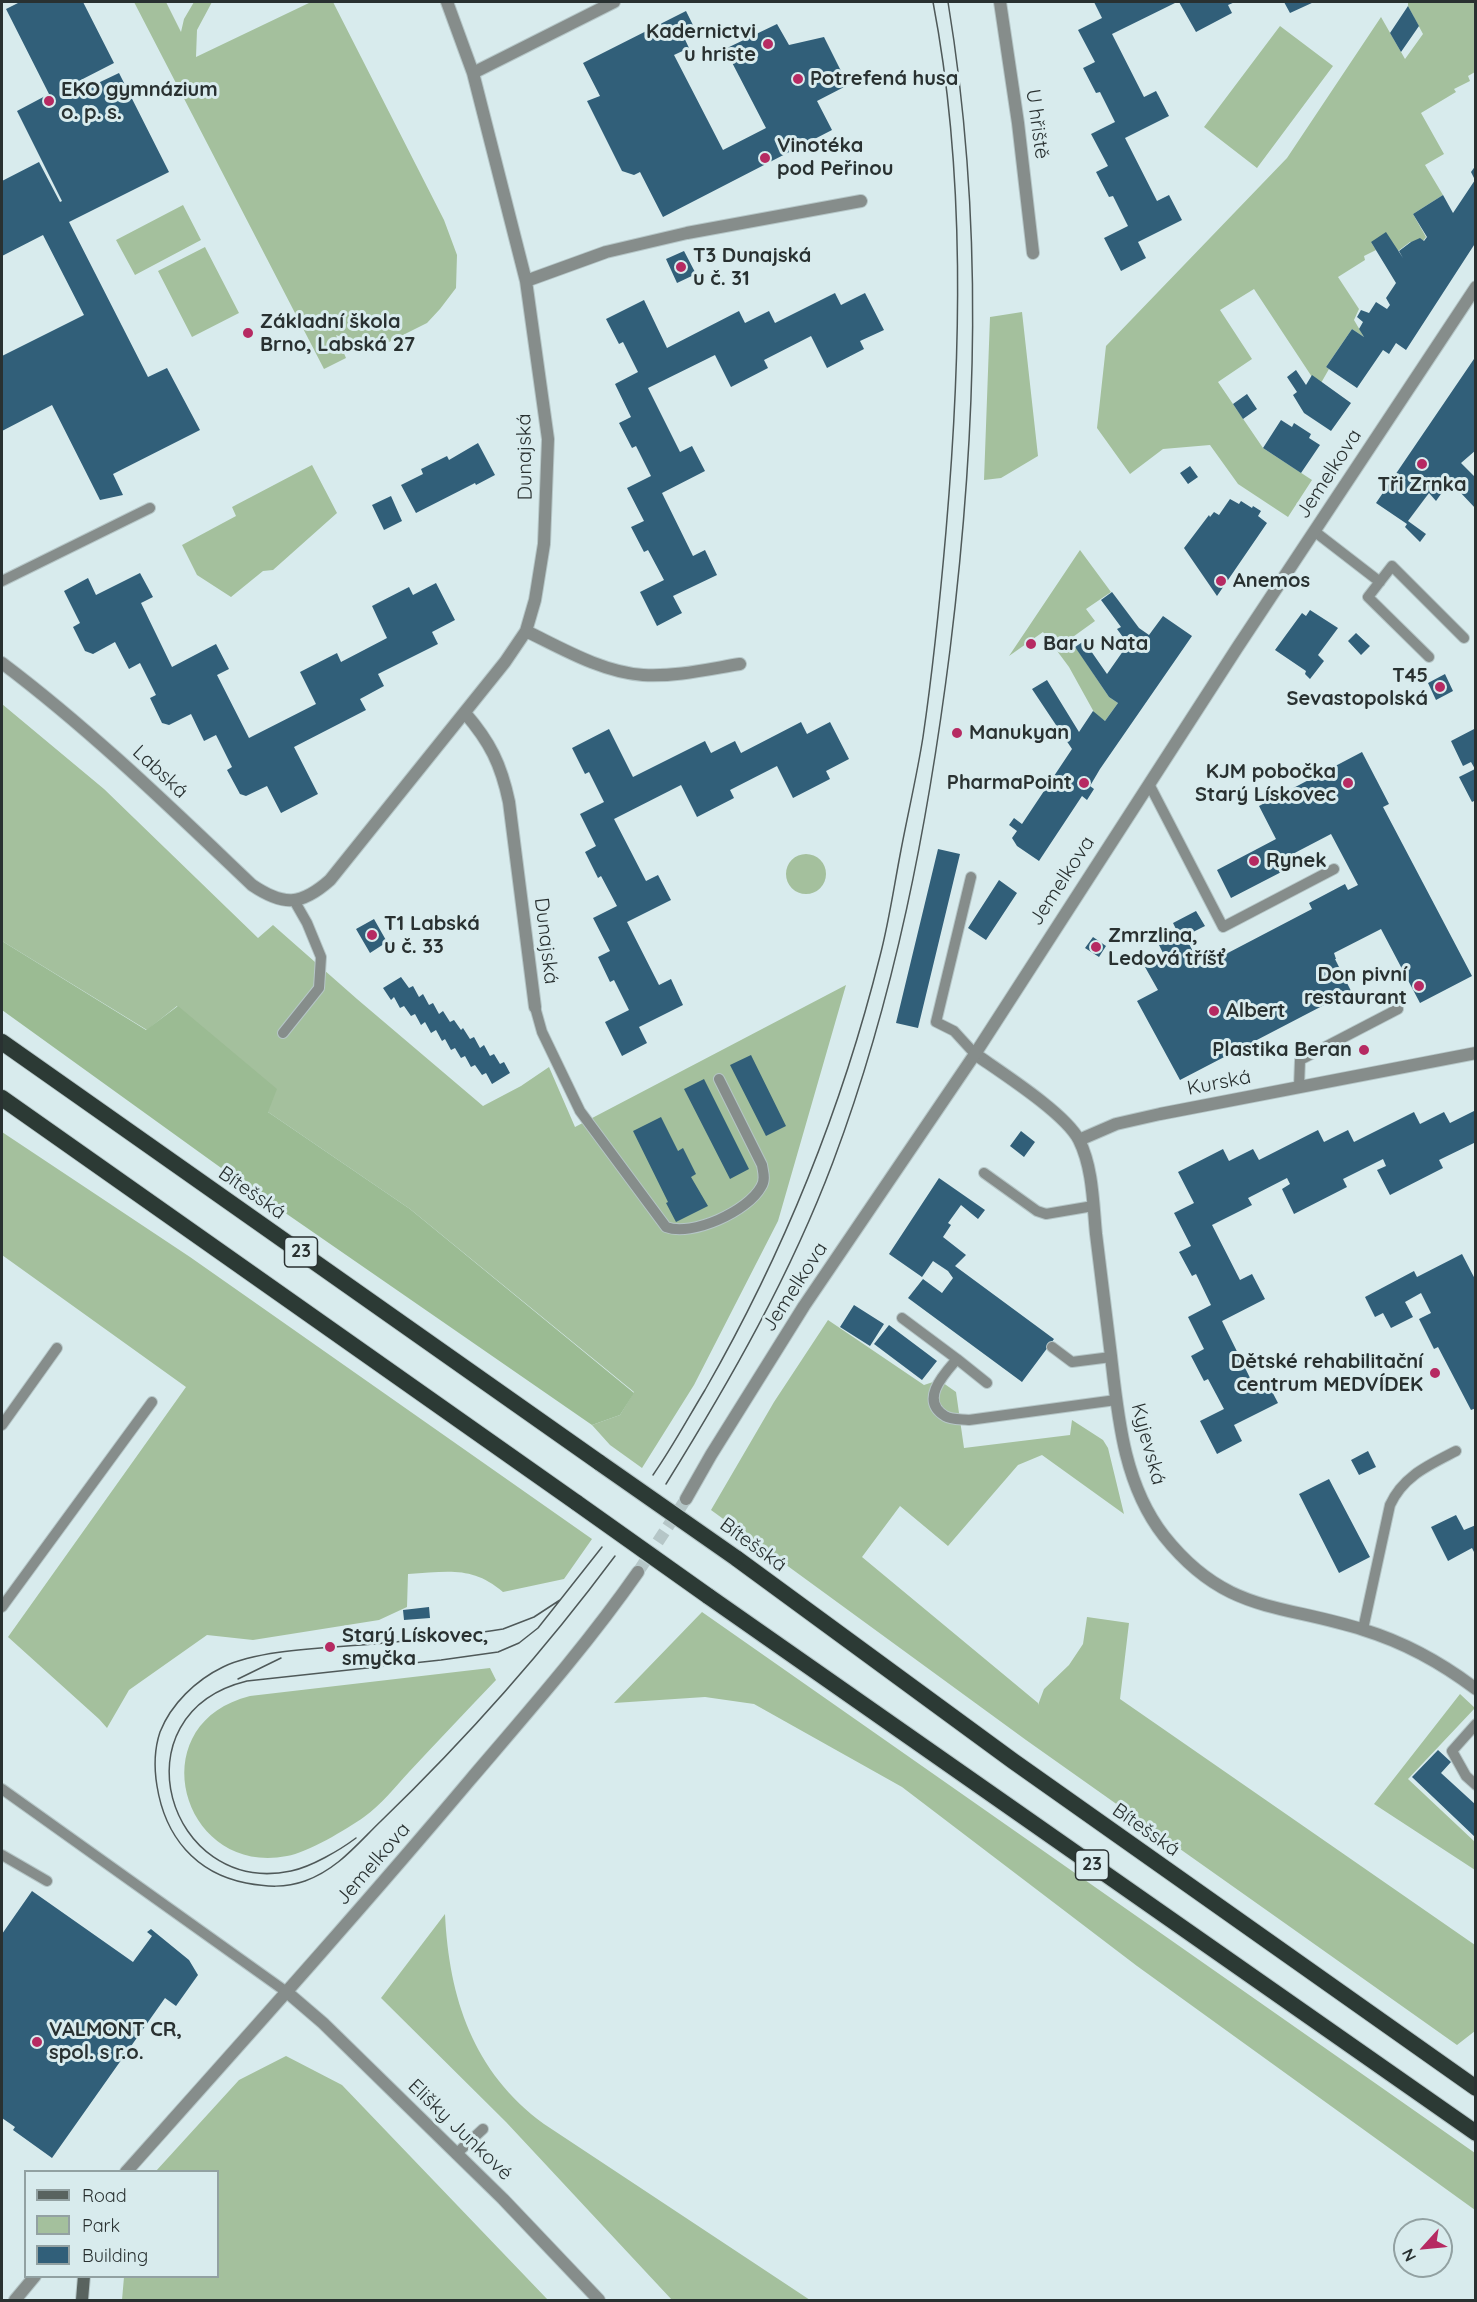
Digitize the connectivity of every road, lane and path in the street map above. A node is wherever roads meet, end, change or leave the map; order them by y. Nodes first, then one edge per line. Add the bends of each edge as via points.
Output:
1 (447, 2) edge
2 (614, 2) edge
3 (1000, 2) edge
4 (473, 73) junction
5 (861, 201) dead end
6 (1034, 252) dead end
7 (526, 281) junction
8 (1476, 287) edge
9 (150, 507) dead end
10 (1314, 531) junction
11 (2, 581) edge
12 (1380, 582) junction
13 (526, 631) junction
14 (1464, 638) dead end
15 (1429, 657) dead end
16 (2, 663) edge
17 (741, 664) dead end
18 (465, 713) junction
19 (1149, 784) junction
20 (1334, 869) dead end
21 (971, 877) dead end
22 (295, 902) junction
23 (535, 1007) joint
24 (1398, 1009) dead end
25 (283, 1033) dead end
26 (2, 1042) edge
27 (1476, 1053) edge
28 (975, 1054) junction
29 (719, 1079) dead end
30 (1299, 1087) junction
31 (2, 1098) edge
32 (1079, 1140) junction
33 (984, 1173) dead end
34 (1093, 1206) junction
35 (902, 1318) dead end
36 (1052, 1347) dead end
37 (57, 1348) dead end
38 (1111, 1357) junction
39 (957, 1359) junction
40 (987, 1383) dead end
41 (1116, 1400) junction
42 (152, 1402) dead end
43 (2, 1425) edge
44 (1456, 1451) dead end
45 (686, 1499) tunnel mouth
46 (638, 1572) tunnel mouth
47 (2, 1607) edge
48 (1363, 1629) junction
49 (1476, 1689) edge
50 (1476, 1724) edge
51 (1476, 1785) edge
52 (2, 1789) edge
53 (2, 1855) edge
54 (47, 1881) dead end
55 (288, 1993) junction
56 (1476, 2088) edge
57 (483, 2129) dead end
58 (1476, 2133) edge
59 (456, 2154) junction
60 (128, 2170) edge
61 (34, 2278) edge
62 (84, 2278) edge
63 (15, 2301) edge
64 (82, 2301) edge
65 (599, 2301) edge

1 - 4 street, Dunajská
2 - 4 street
3 - 6 street, U hřiště
4 - 7 street, Dunajská
5 - 7 street via 606,252
7 - 13 street, Dunajská via 548,439 544,544
8 - 10 street, Jemelkova
9 - 11 lane
10 - 12 lane
10 - 19 street, Jemelkova
12 - 14 lane via 1392,566
12 - 15 lane via 1368,597
13 - 17 street via 621,672 670,675
13 - 18 street, Dunajská
16 - 22 street, Labská via 121,762 252,885 268,896
18 - 22 street, Dunajská via 330,880 317,892
18 - 23 street, Dunajská via 491,747 505,780
19 - 20 lane via 1223,927
19 - 28 street, Jemelkova
21 - 28 lane via 936,1022 954,1032
22 - 25 lane via 321,957 319,988
23 - 29 lane via 542,1032 580,1111 666,1227 675,1230 717,1220 744,1205 762,1186 762,1165
24 - 30 lane via 1300,1060
26 - 56 highway, Bítešská / 23, bridge via 736,1558 1013,1761
27 - 30 street, Kurská
28 - 32 street, Kyjevská via 1067,1124
28 - 45 street, Jemelkova via 804,1306
30 - 32 street, Kurská via 1116,1124
31 - 58 highway, 23, bridge
32 - 34 street, Kyjevská
33 - 34 lane via 1046,1214
34 - 38 street, Kyjevská
35 - 39 lane
36 - 38 lane via 1072,1362
37 - 43 lane
38 - 41 street, Kyjevská
39 - 40 lane
39 - 41 lane via 939,1380 933,1397 936,1408 946,1417 969,1420
41 - 48 street, Kyjevská via 1124,1446 1139,1492 1164,1535 1188,1562 1236,1596
42 - 47 lane
44 - 48 lane via 1413,1474 1396,1491
46 - 55 street, Jemelkova via 592,1636
48 - 49 street, Kyjevská via 1418,1653
50 - 51 lane via 1452,1751
52 - 55 lane
53 - 54 lane
55 - 59 street, Elišky Junkové
55 - 60 street, Jemelkova
57 - 59 lane
59 - 65 street, Elišky Junkové via 541,2237
61 - 63 street
62 - 64 main road

